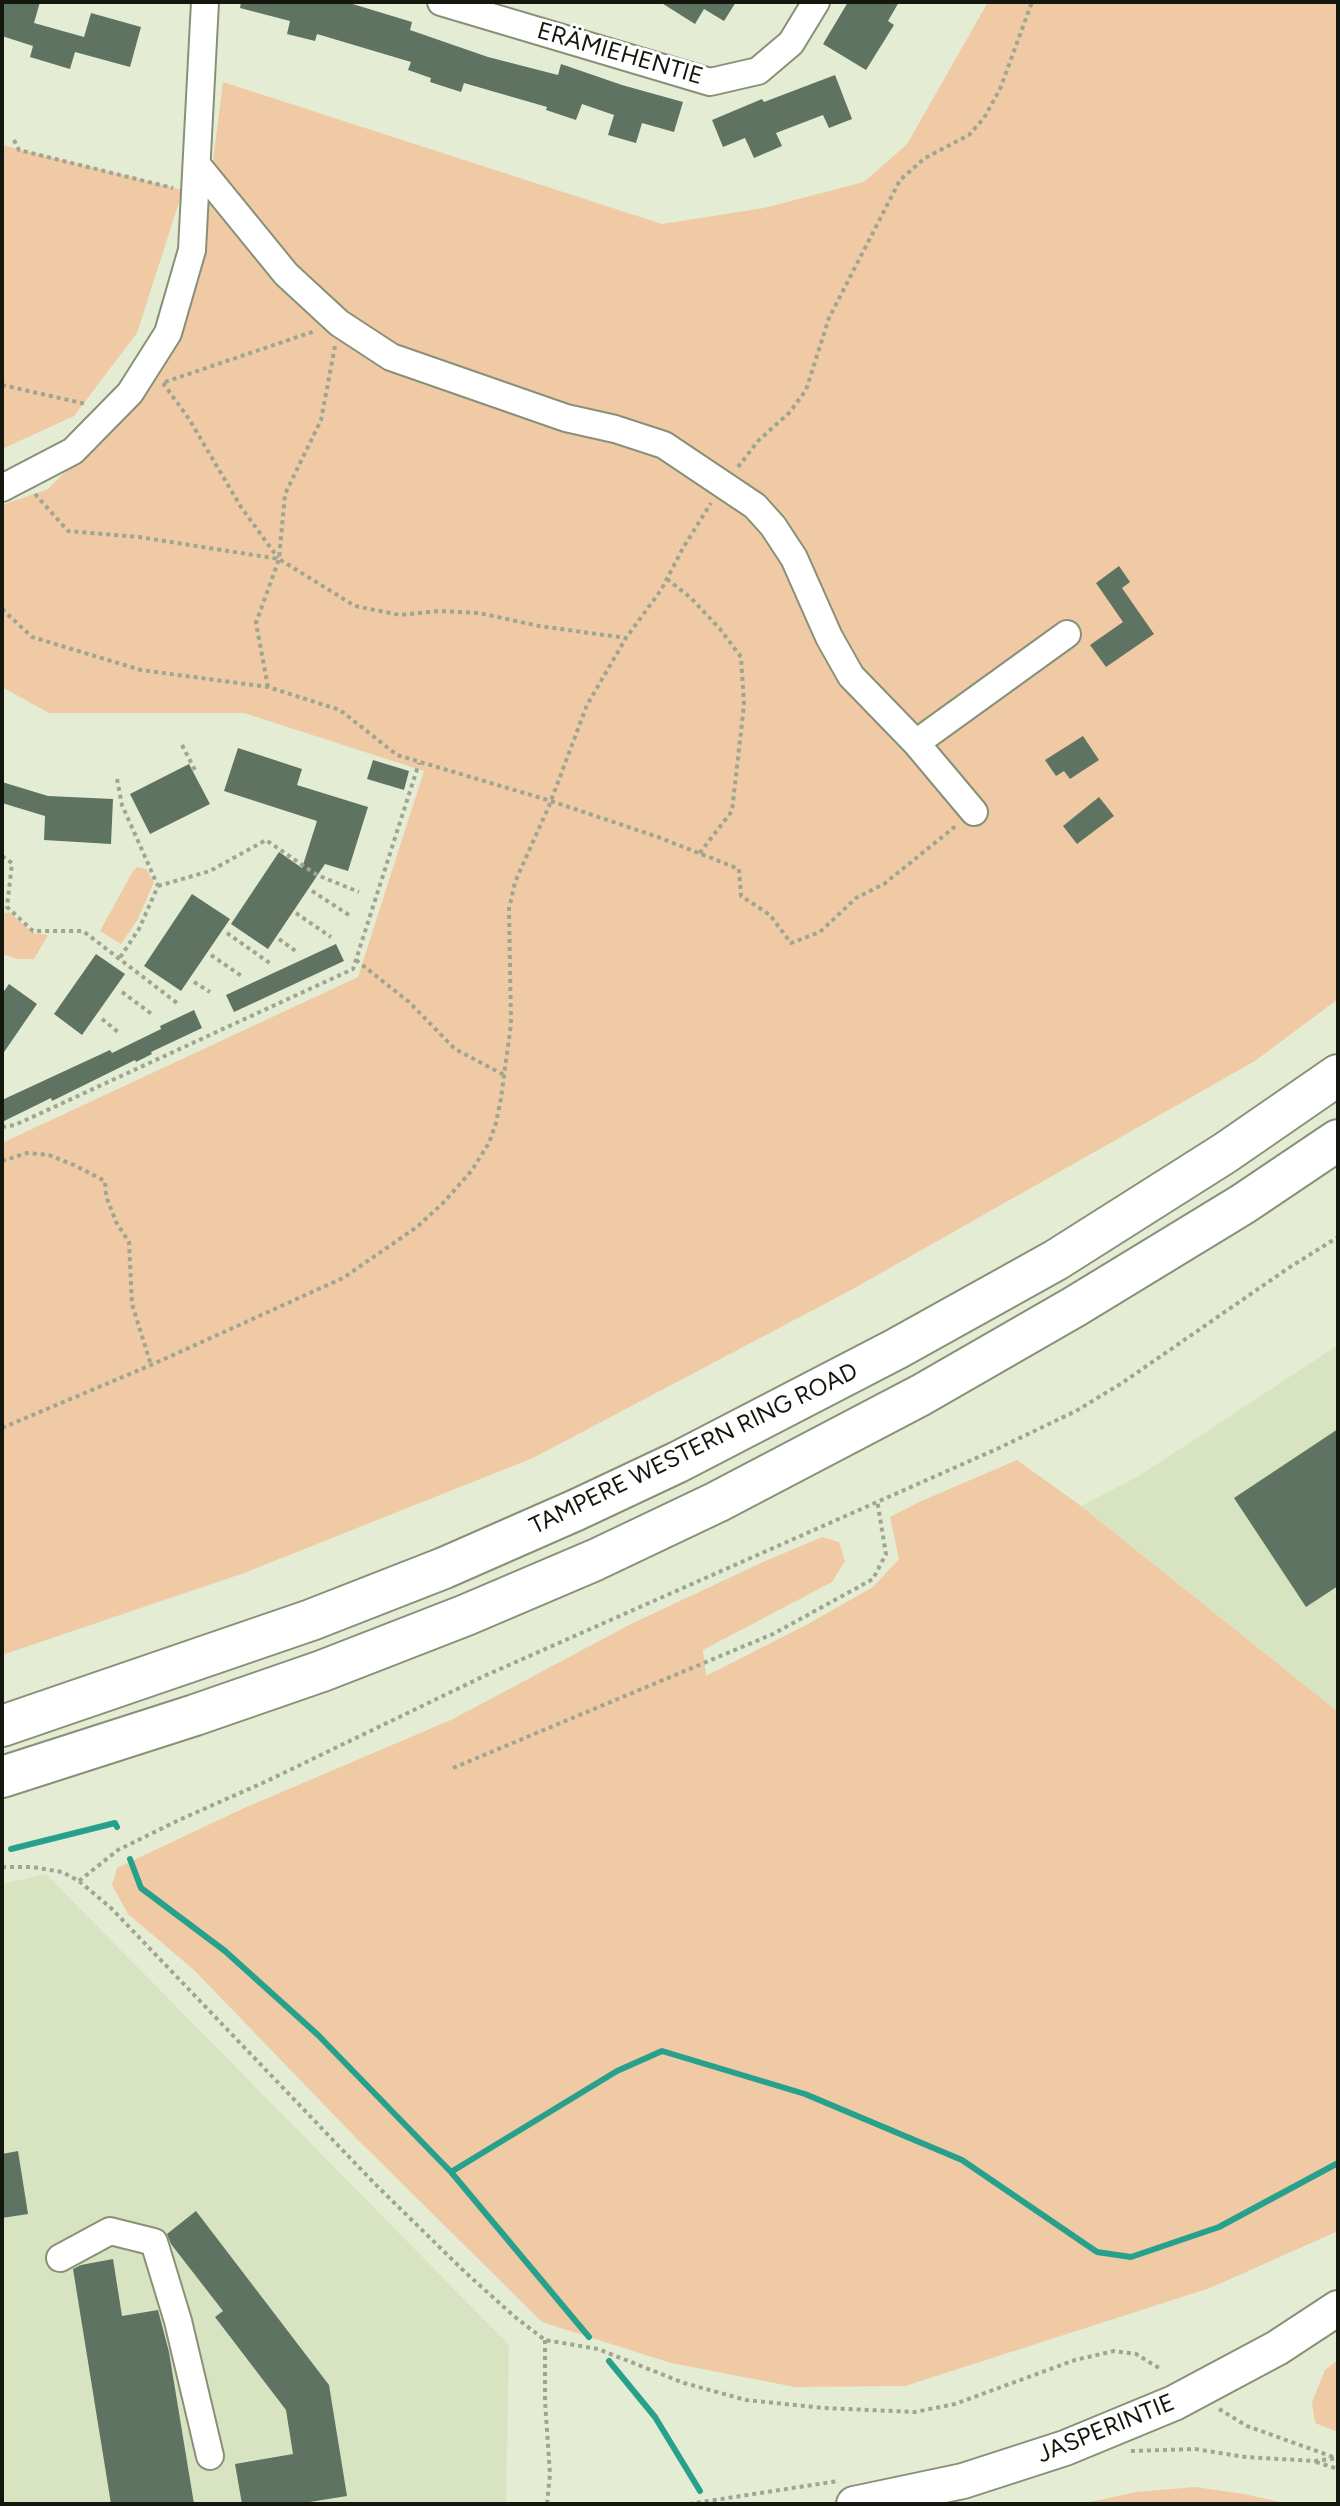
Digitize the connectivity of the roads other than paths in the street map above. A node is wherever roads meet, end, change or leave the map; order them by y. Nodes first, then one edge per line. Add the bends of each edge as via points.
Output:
1 (205, 2) edge
2 (441, 2) edge
3 (816, 2) edge
4 (485, 8) edge
5 (198, 166) junction
6 (11, 483) edge
7 (1067, 634) dead end
8 (916, 743) junction
9 (974, 812) road end
10 (1338, 1075) edge
11 (1338, 1140) edge
12 (2, 1726) edge
13 (2, 1777) edge
14 (60, 2258) dead end
15 (1338, 2308) edge
16 (210, 2456) dead end
17 (852, 2492) edge

1 - 5 street
2 - 4 street, ERÄMIEHENTIE
3 - 4 street, ERÄMIEHENTIE via 791,43 758,71 710,82
5 - 6 street via 192,250 168,333 130,393 73,451
5 - 8 street via 286,274 339,323 391,357 566,418 664,445 755,506 794,558 851,676
7 - 8 street
8 - 9 street
10 - 12 highway, TAMPERE WESTERN RING ROAD via 1056,1260 678,1462 341,1609
11 - 13 highway via 1074,1307 717,1502 595,1560 322,1671
14 - 16 street via 110,2231 154,2242
15 - 17 main road, JASPERINTIE via 1277,2348 1174,2403 1065,2448 963,2481

